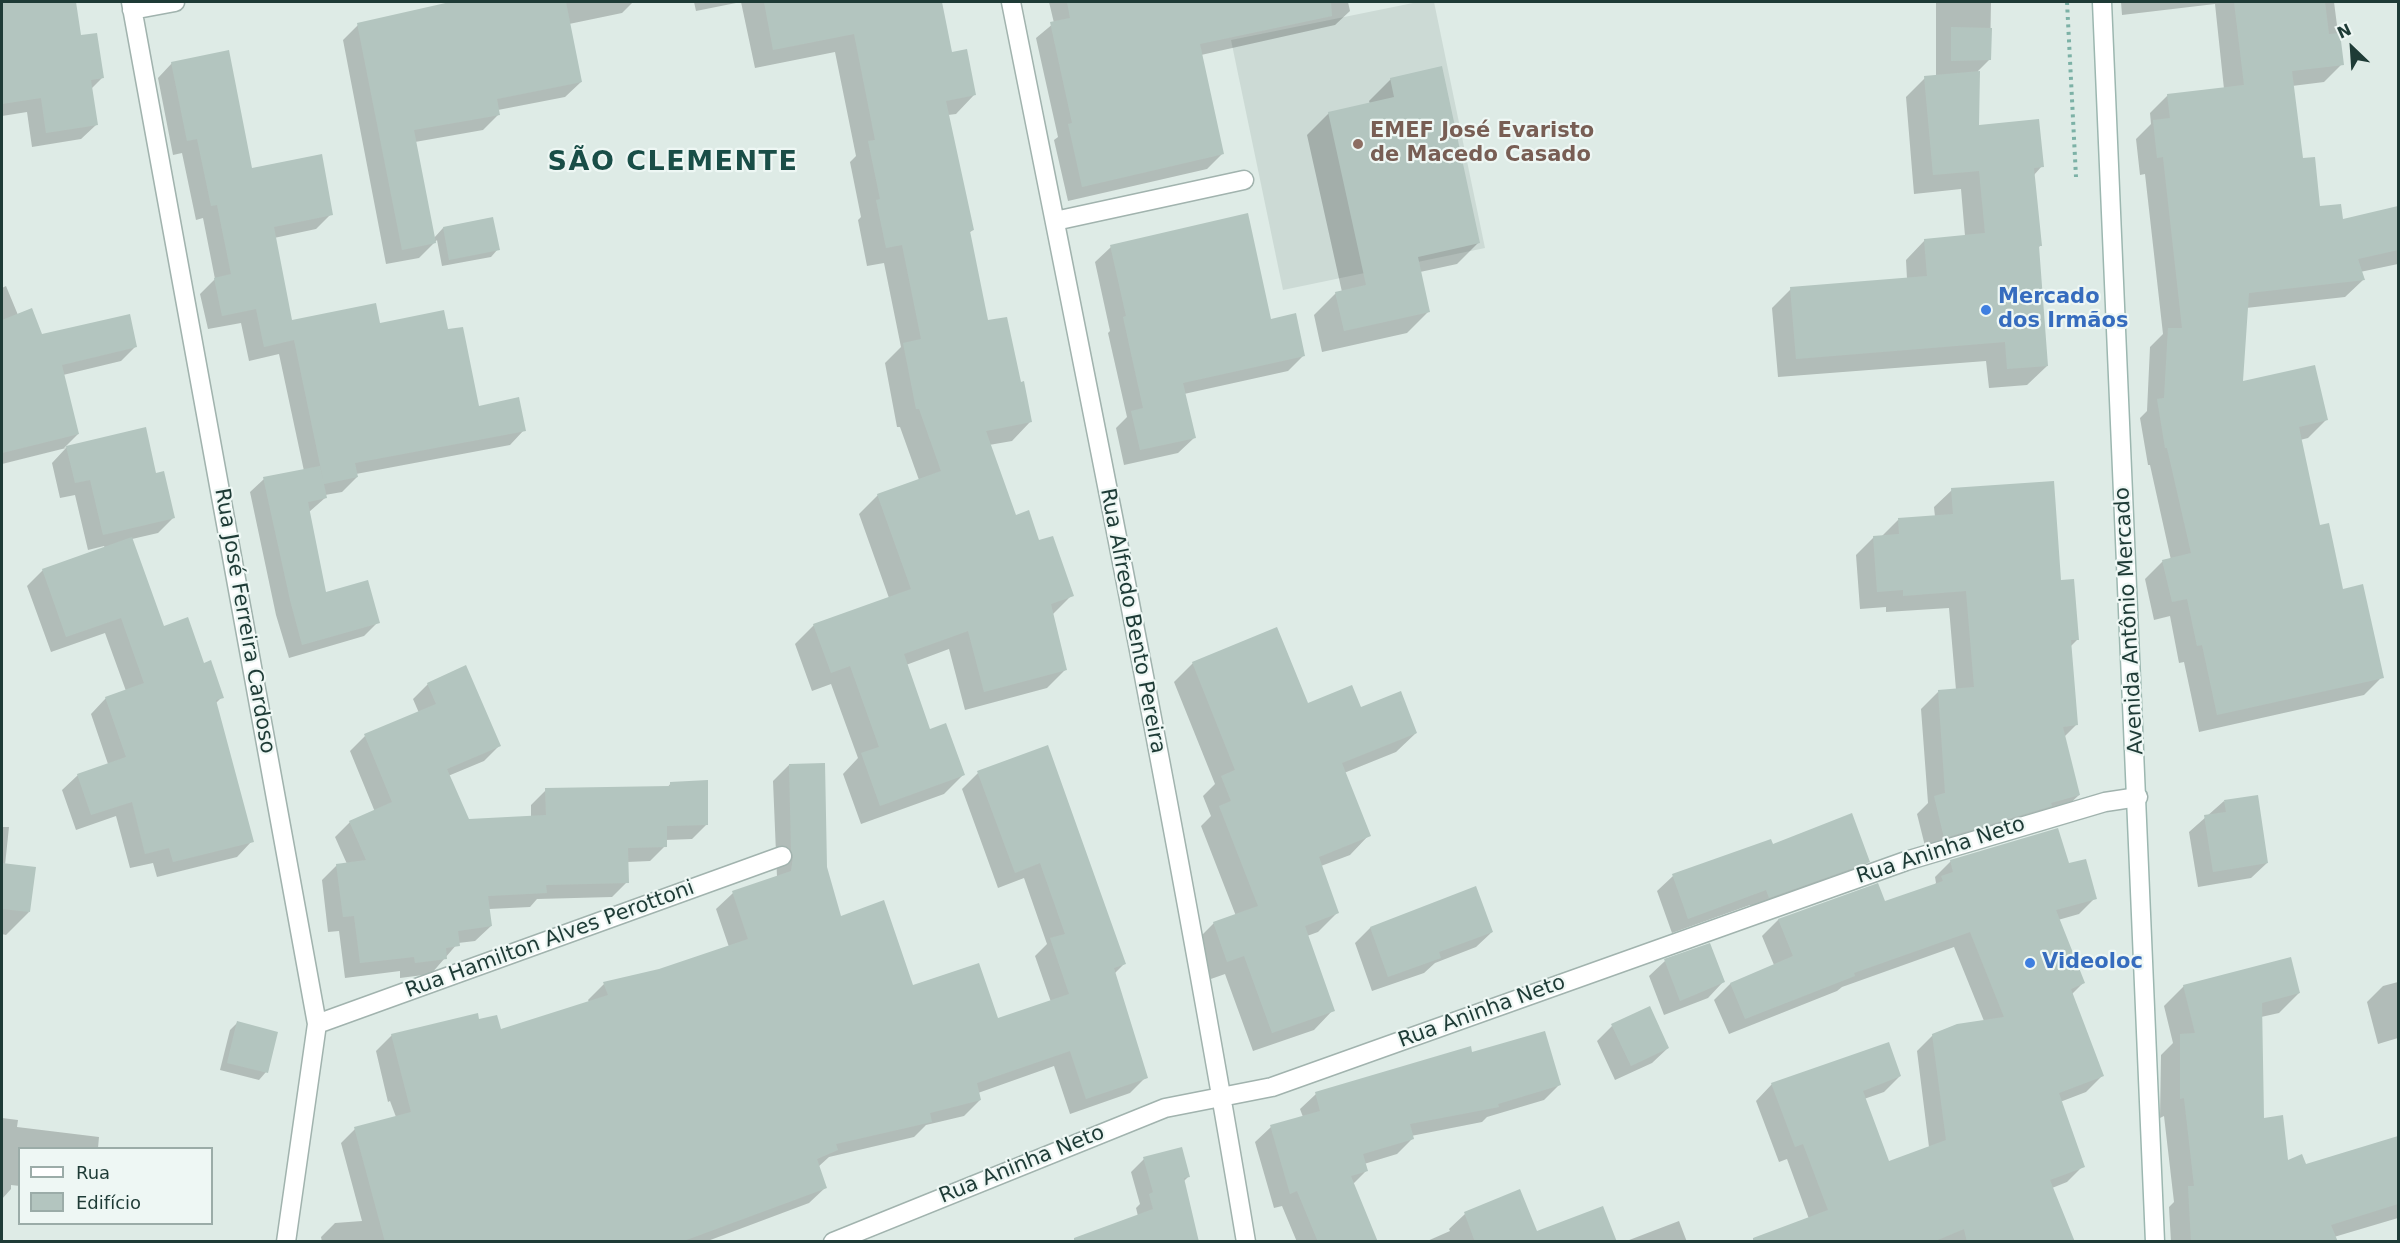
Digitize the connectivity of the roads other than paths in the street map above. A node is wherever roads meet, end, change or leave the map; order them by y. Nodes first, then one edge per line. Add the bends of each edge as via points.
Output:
1 (175, 2) edge
2 (1011, 2) edge
3 (2102, 2) edge
4 (132, 6) edge
5 (1244, 180) dead end
6 (1055, 221) junction
7 (2138, 797) junction
8 (782, 856) dead end
9 (317, 1024) junction
10 (1222, 1098) junction
11 (286, 1242) edge
12 (833, 1242) edge
13 (1246, 1242) edge
14 (2155, 1242) edge

1 - 4 street
2 - 6 street, Rua Alfredo Bento Pereira
3 - 7 street, Avenida Antônio Mercado
4 - 9 street, Rua José Ferreira Cardoso
5 - 6 street
6 - 10 street, Rua Alfredo Bento Pereira
7 - 10 street, Rua Aninha Neto via 2093,805 1906,861 1272,1087
7 - 14 street, Avenida Antônio Mercado
8 - 9 street, Rua Hamilton Alves Perottoni
9 - 11 street, Rua José Ferreira Cardoso
10 - 12 street, Rua Aninha Neto via 1165,1108
10 - 13 street, Rua Alfredo Bento Pereira

